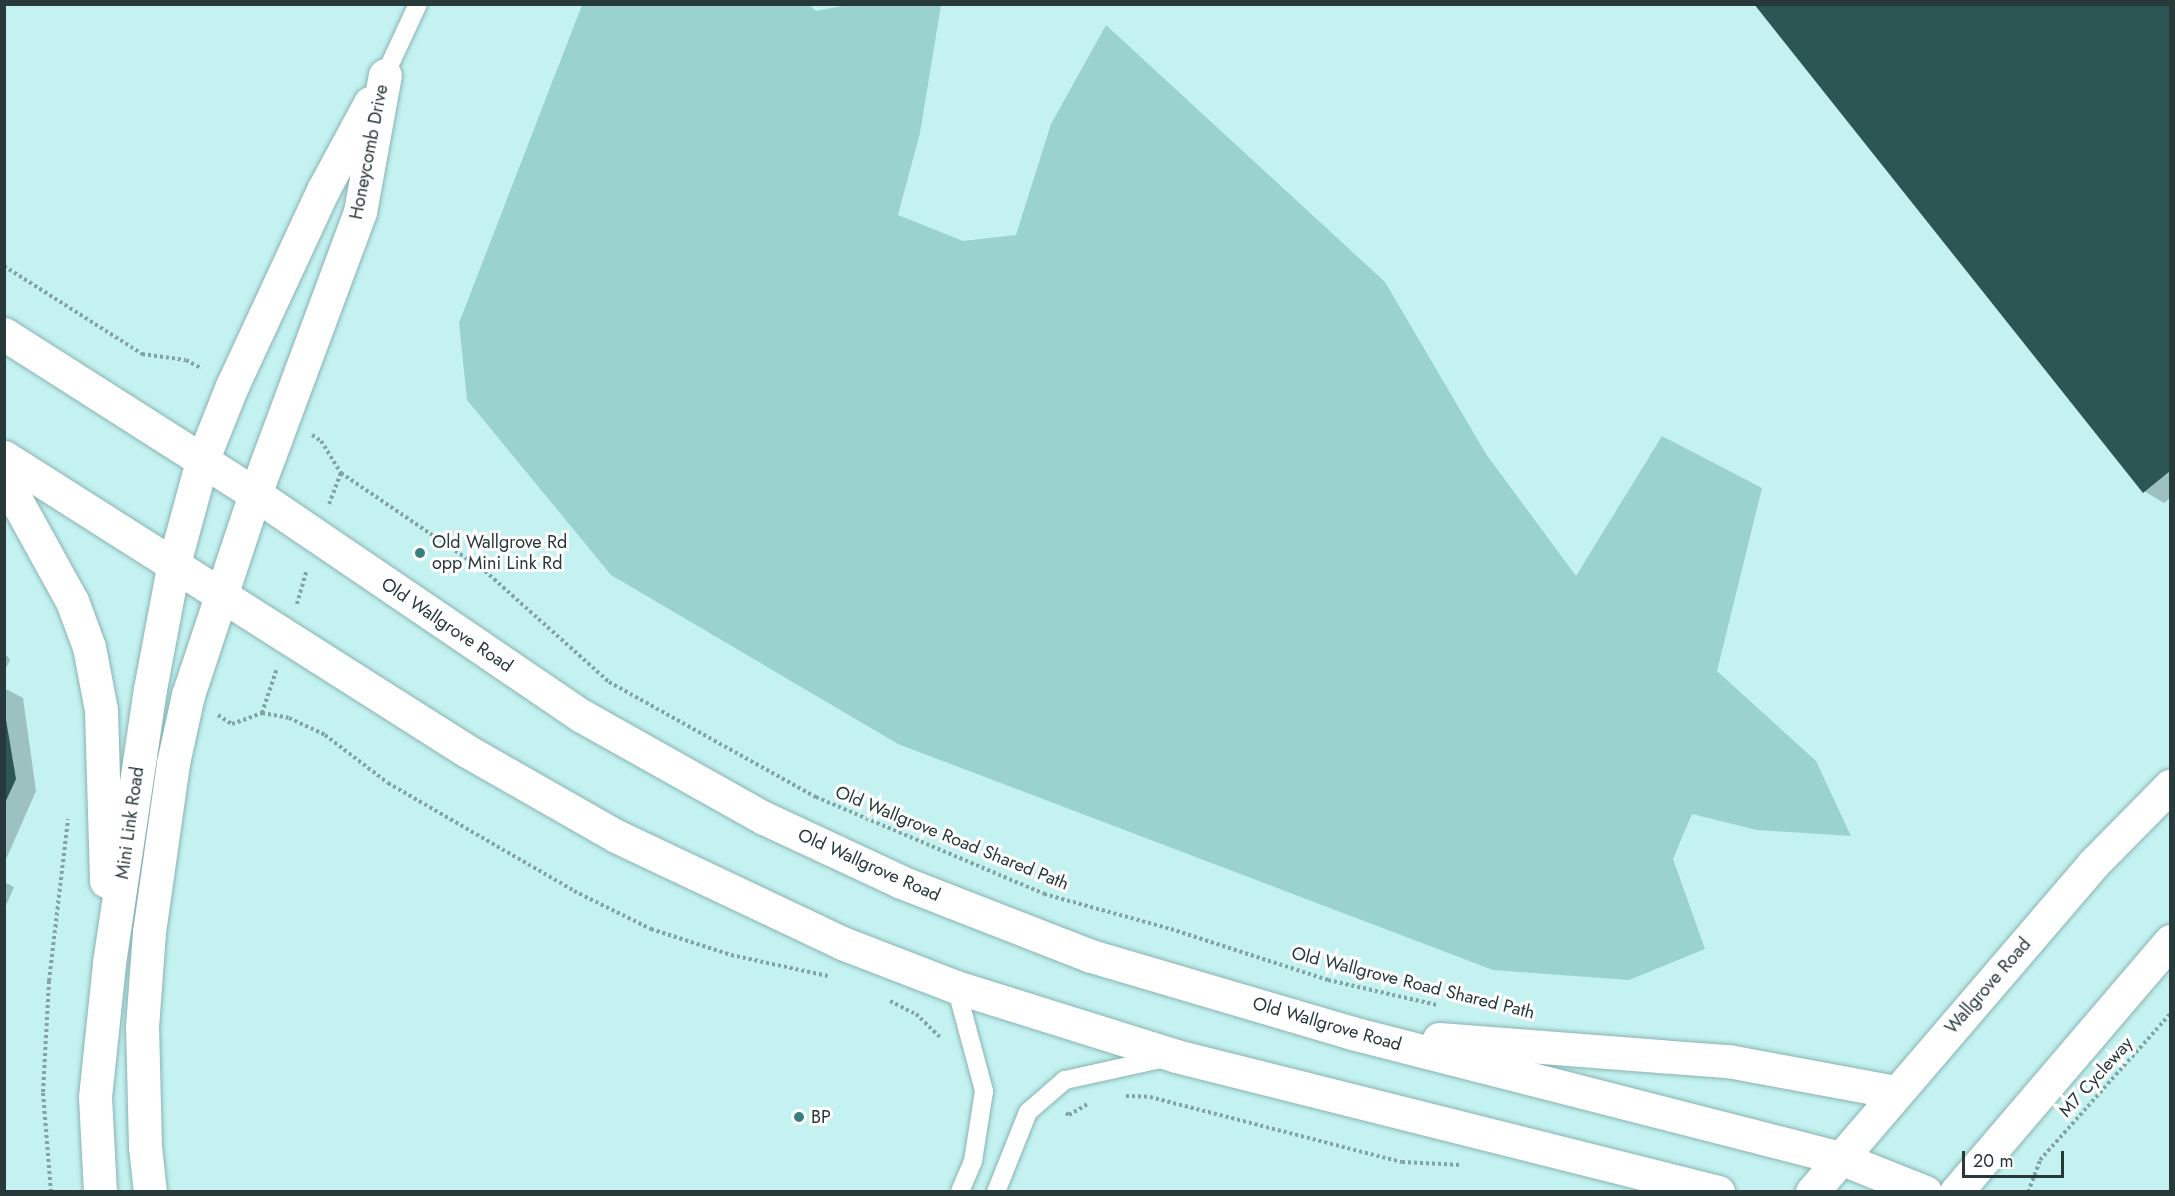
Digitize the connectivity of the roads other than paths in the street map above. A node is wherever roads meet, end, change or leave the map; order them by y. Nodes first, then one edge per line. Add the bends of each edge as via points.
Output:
1 (418, 4) edge
2 (385, 75) junction
3 (4, 334) edge
4 (4, 457) edge
5 (202, 460) junction
6 (4, 478) edge
7 (255, 494) junction
8 (173, 567) junction
9 (221, 595) junction
10 (2170, 786) edge
11 (2170, 942) edge
12 (109, 963) junction
13 (956, 987) junction
14 (1352, 1033) junction
15 (1176, 1056) junction
16 (1904, 1082) junction
17 (1840, 1158) junction
18 (1605, 1162) junction
19 (100, 1191) edge
20 (150, 1191) edge
21 (960, 1191) edge
22 (996, 1191) edge
23 (1634, 1191) edge
24 (1718, 1191) edge
25 (1812, 1191) edge
26 (1925, 1191) edge
27 (1956, 1191) edge

1 - 2 lane
2 - 5 main road, Honeycomb Drive via 323,190
2 - 7 main road, Honeycomb Drive via 360,212
3 - 5 main road, Old Wallgrove Road
4 - 8 main road
5 - 7 main road, Old Wallgrove Road
5 - 8 main road, Mini Link Road
6 - 12 main road via 72,601 89,647 101,710
7 - 9 main road, Mini Link Road
7 - 14 main road, Old Wallgrove Road via 582,716 764,818 900,882 1091,956
8 - 9 main road
8 - 12 main road, Mini Link Road via 150,689
9 - 13 main road via 467,751 616,836 842,943
9 - 20 main road, Mini Link Road via 188,695 173,763 149,932 142,1026
10 - 16 main road, Wallgrove Road via 2093,864
11 - 27 main road
12 - 19 main road, Mini Link Road via 95,1097
13 - 15 main road
13 - 21 lane via 984,1092 973,1161
14 - 16 main road via 1728,1061
14 - 17 main road, Old Wallgrove Road
15 - 18 main road
15 - 22 lane via 1065,1080 1028,1112
16 - 17 main road, Wallgrove Road
17 - 25 main road, Wallgrove Road
17 - 26 main road, Old Wallgrove Road
18 - 23 main road
18 - 24 main road

